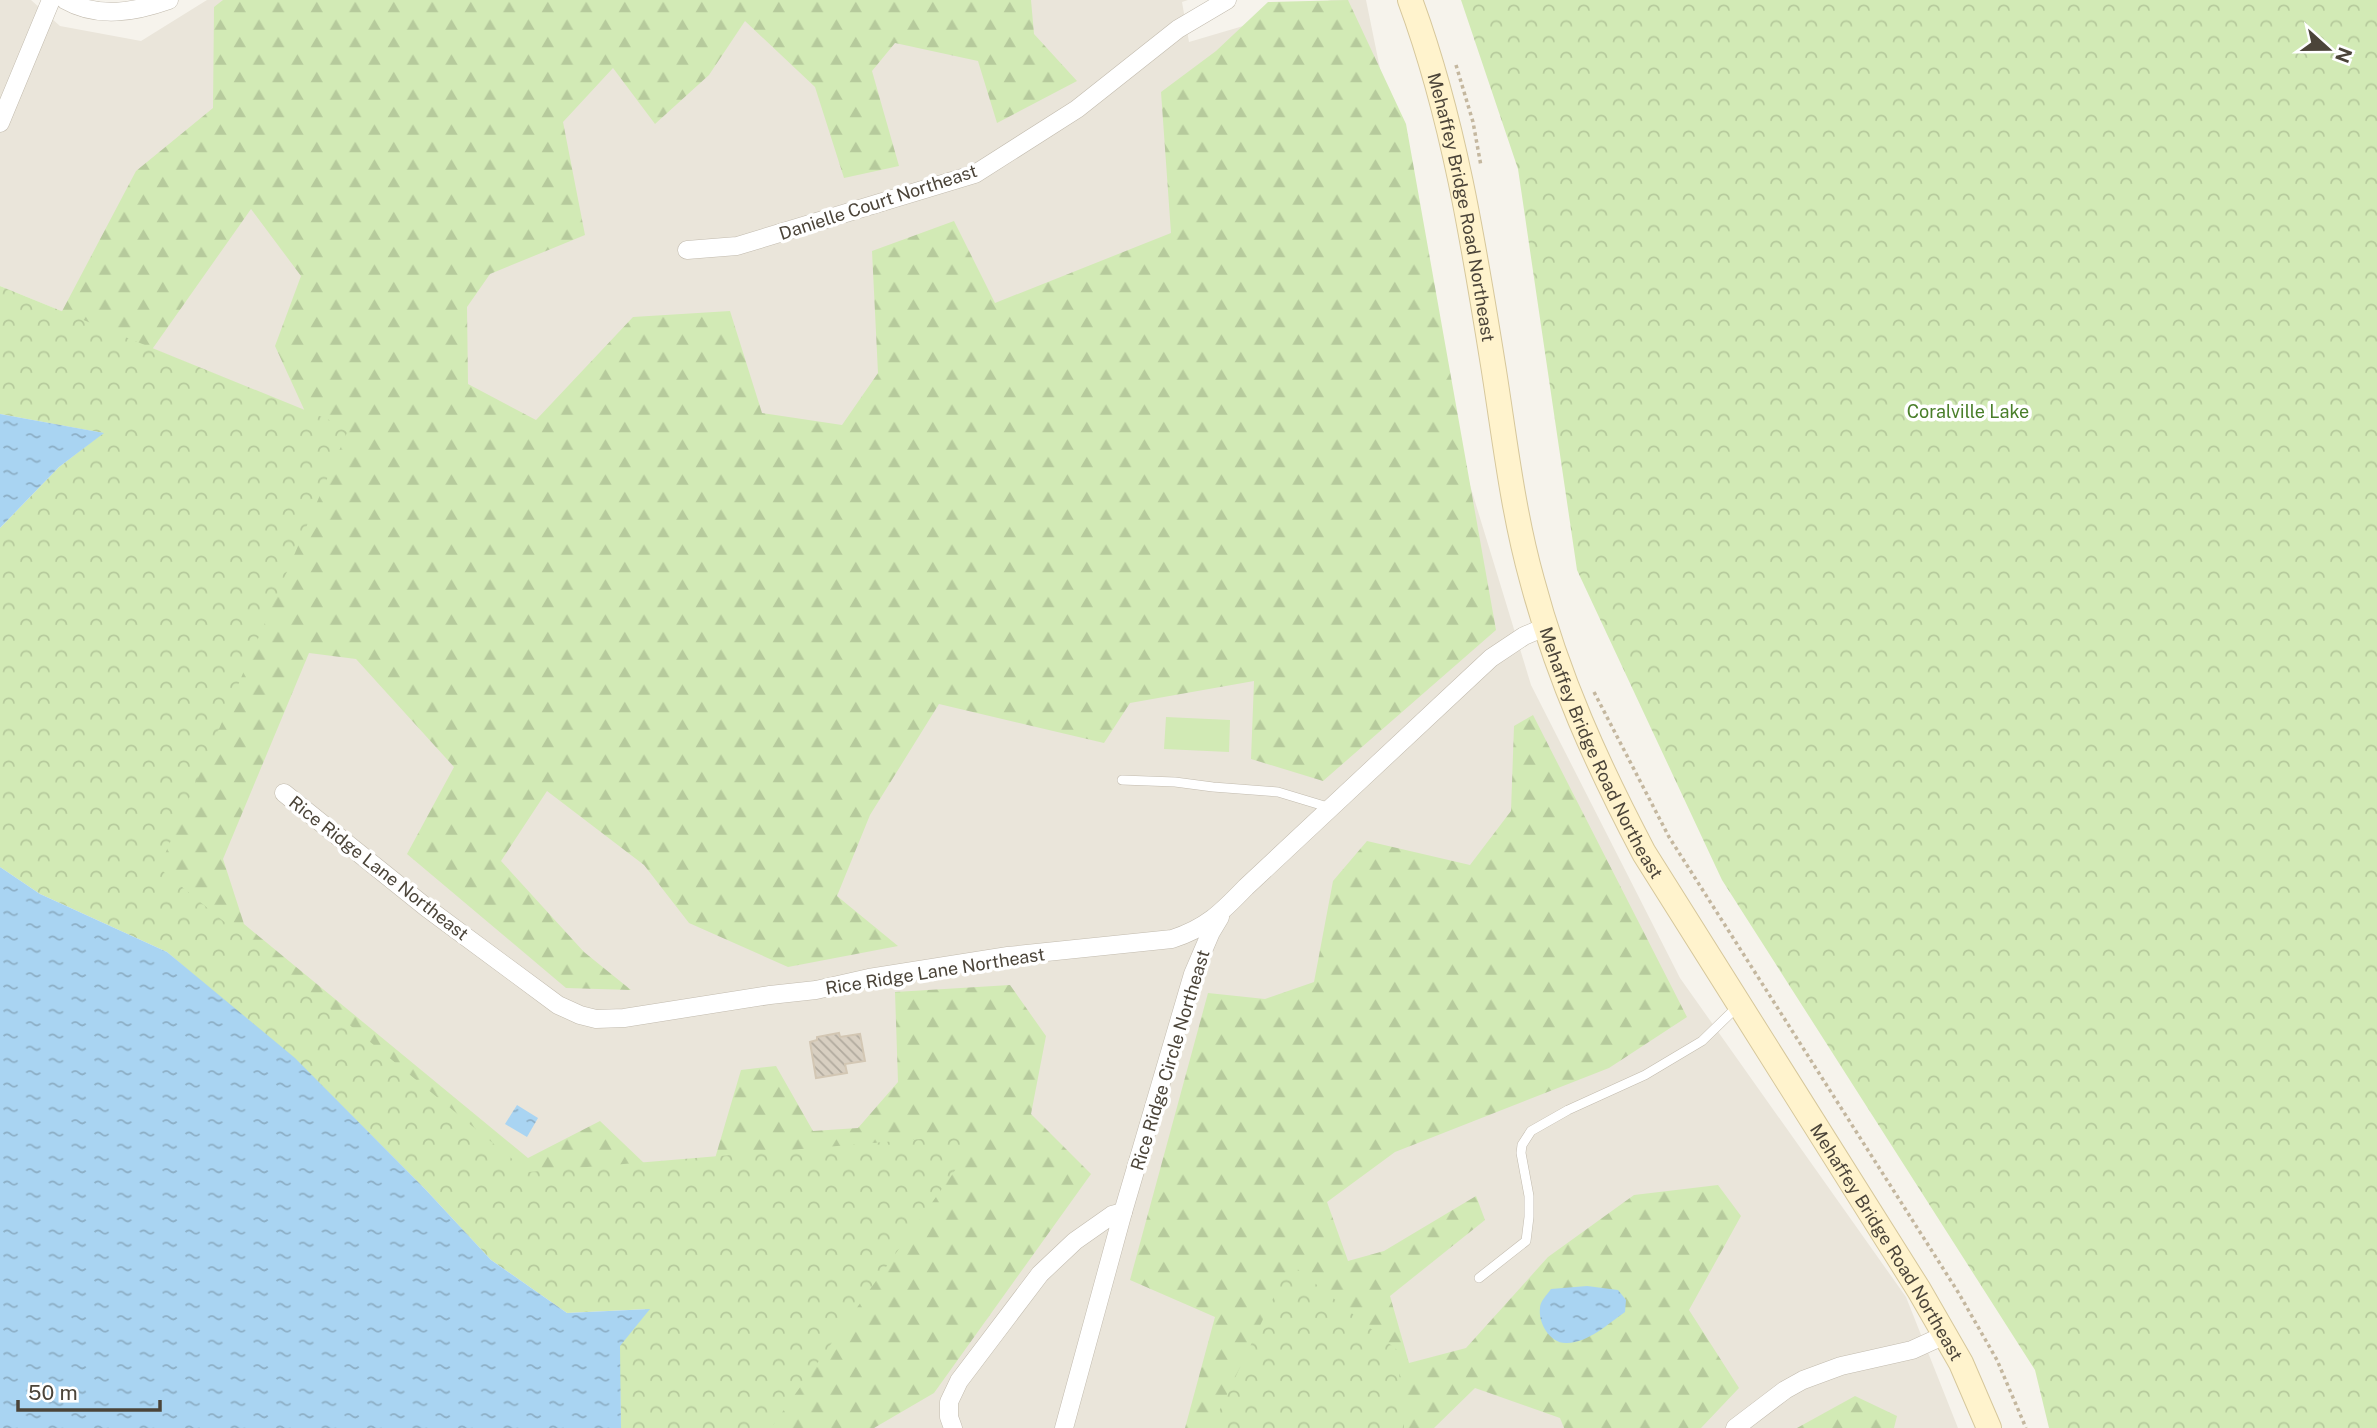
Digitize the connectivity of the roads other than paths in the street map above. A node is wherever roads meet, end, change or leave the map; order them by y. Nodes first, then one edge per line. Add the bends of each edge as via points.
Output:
1 (51, 0) edge
2 (65, 0) edge
3 (169, 0) edge
4 (1227, 0) edge
5 (1410, 0) edge
6 (0, 123) edge
7 (687, 250) dead end
8 (1545, 626) junction
9 (1122, 780) dead end
10 (284, 793) dead end
11 (1331, 808) junction
12 (1224, 911) junction
13 (1738, 1006) junction
14 (1123, 1212) junction
15 (1479, 1278) dead end
16 (1945, 1335) junction
17 (953, 1428) edge
18 (1064, 1428) edge
19 (1735, 1428) edge
20 (1989, 1428) edge

1 - 6 street
2 - 3 street via 92,11 126,11
4 - 7 street, Danielle Court Northeast via 1178,29 1077,108 975,174 737,246
5 - 8 main road, Mehaffey Bridge Road Northeast via 1454,146 1520,527
8 - 11 street, Rice Ridge Lane Northeast via 1491,658
8 - 13 main road, Mehaffey Bridge Road Northeast via 1576,715 1607,784
9 - 11 lane via 1278,792
10 - 12 street, Rice Ridge Lane Northeast via 534,989 558,1005 596,1019 817,990 1008,956 1172,939 1194,932
11 - 12 street, Rice Ridge Lane Northeast
12 - 14 street, Rice Ridge Circle Northeast via 1193,974
13 - 15 lane via 1702,1041 1679,1055 1531,1131 1521,1153 1529,1196 1525,1241
13 - 16 main road, Mehaffey Bridge Road Northeast
14 - 17 street via 1074,1241 1040,1274 959,1381 949,1402
14 - 18 street, Rice Ridge Circle Northeast
16 - 19 street via 1912,1350 1841,1366 1804,1380
16 - 20 main road, Mehaffey Bridge Road Northeast

